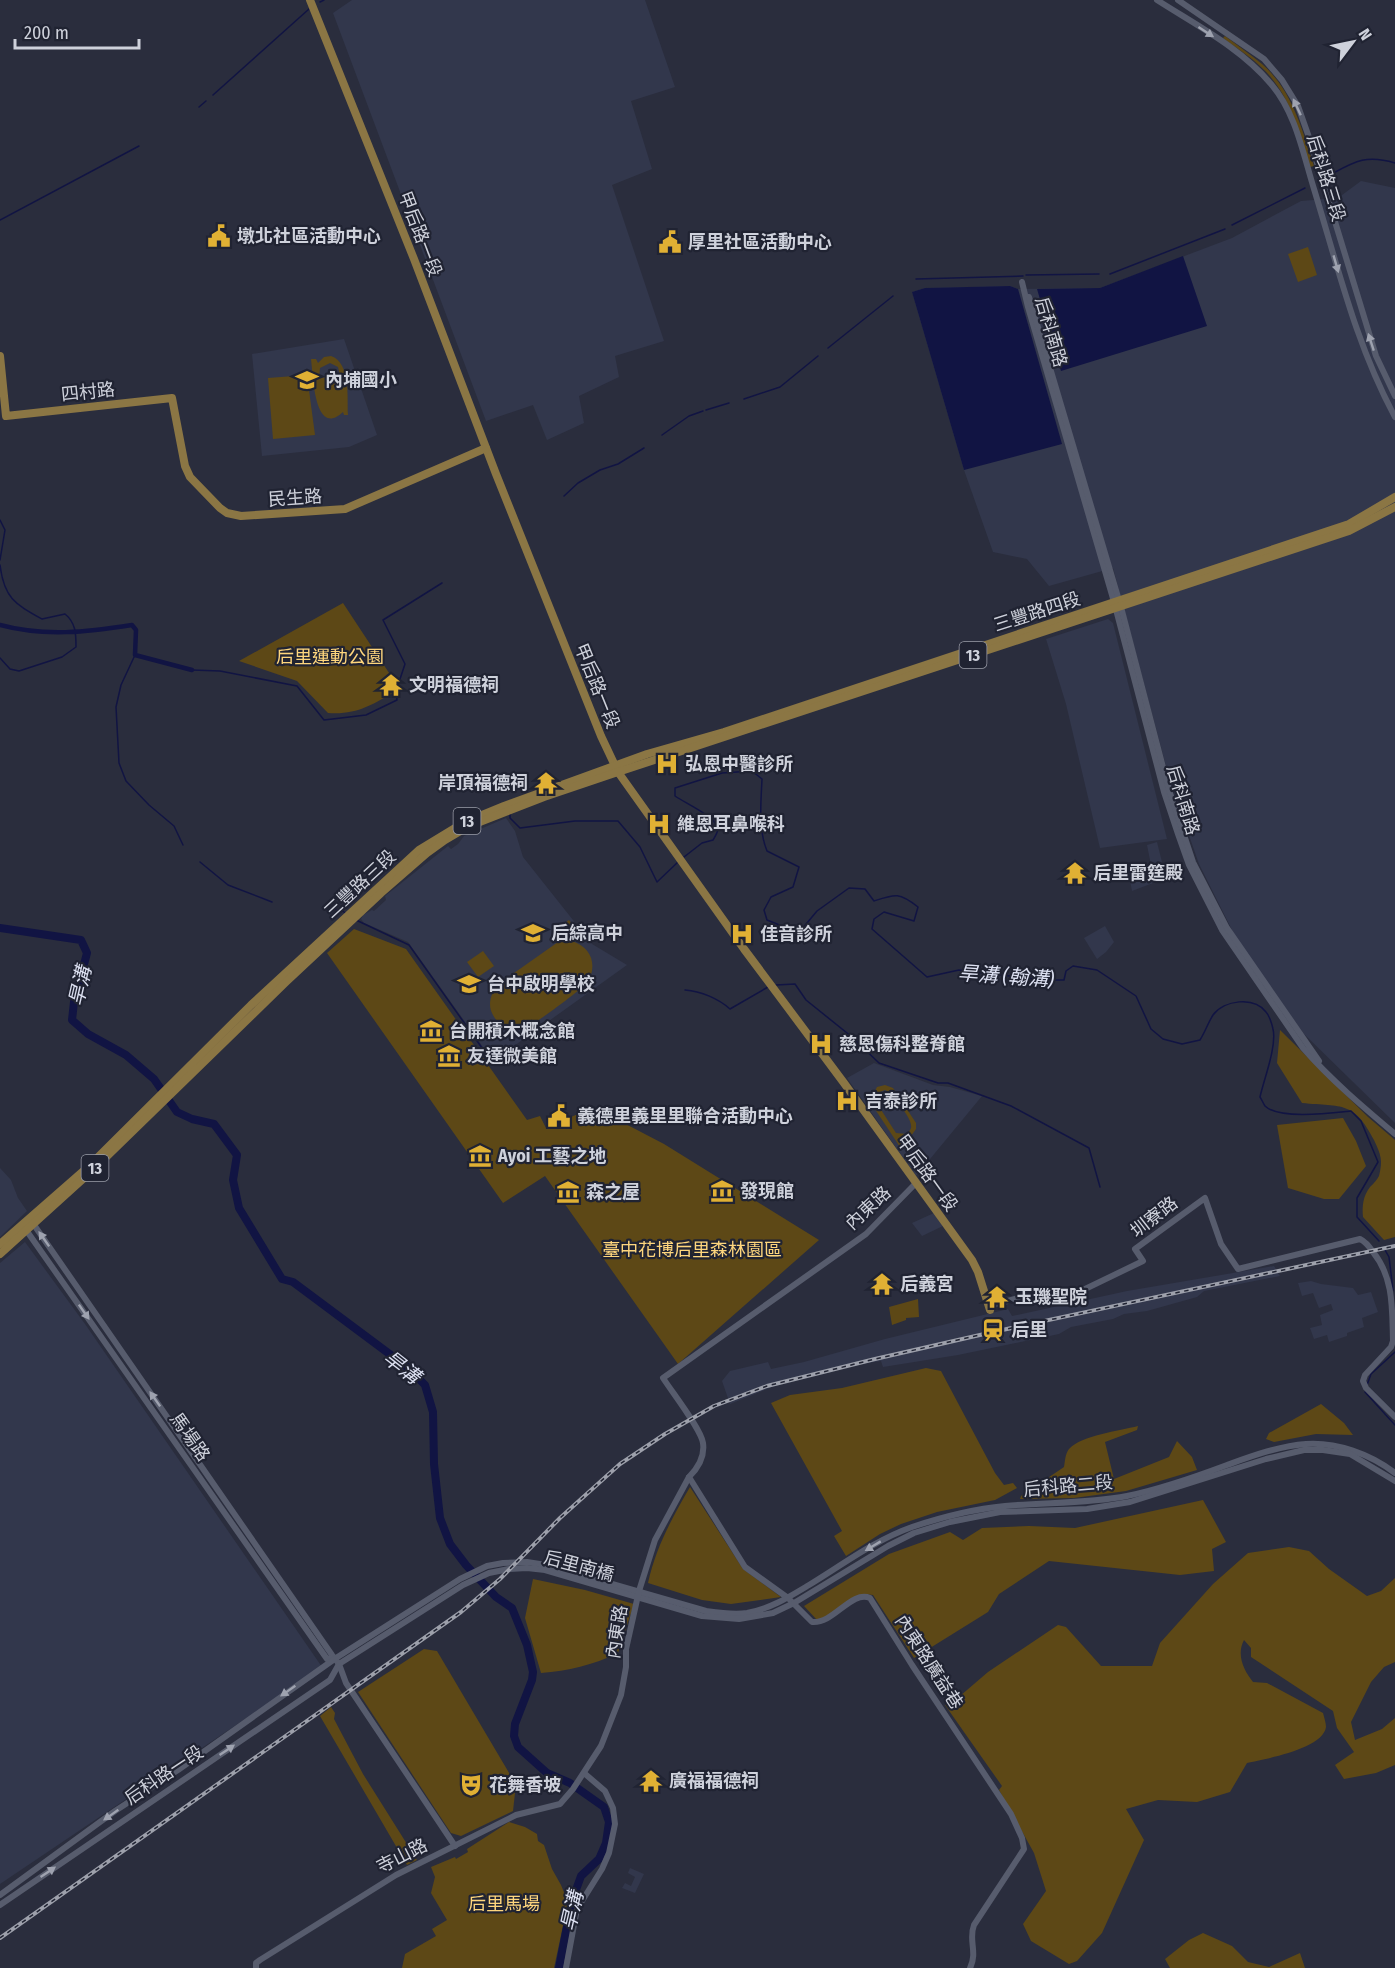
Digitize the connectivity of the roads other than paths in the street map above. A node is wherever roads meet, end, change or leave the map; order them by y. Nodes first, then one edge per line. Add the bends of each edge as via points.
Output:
1 (310, 0) edge
2 (1157, 0) edge
3 (1178, 0) edge
4 (0, 356) edge
5 (1395, 396) edge
6 (172, 398) joint
7 (1395, 417) edge
8 (486, 448) junction
9 (1071, 448) junction
10 (1395, 498) edge
11 (1395, 507) edge
12 (1117, 604) junction
13 (616, 769) junction
14 (1395, 1132) edge
15 (916, 1183) junction
16 (32, 1221) junction
17 (24, 1227) junction
18 (0, 1244) edge
19 (0, 1254) edge
20 (989, 1308) joint
21 (1395, 1417) edge
22 (1395, 1473) edge
23 (689, 1478) junction
24 (1395, 1481) edge
25 (788, 1598) junction
26 (794, 1603) junction
27 (338, 1661) junction
28 (584, 1773) junction
29 (578, 1782) joint
30 (455, 1846) junction
31 (0, 1895) edge
32 (0, 1905) edge
33 (256, 1968) edge
34 (566, 1968) edge
35 (970, 1968) edge

1 - 8 main road, 甲后路一段
2 -> 7 street, 后科路三段 via 1254,65 1288,110 1358,336
5 -> 3 street, 后科路三段 via 1376,356 1298,106 1264,59
4 - 6 main road, 四村路 via 6,416
6 - 8 main road, 民生路 via 190,477 220,508 241,516 345,509
8 - 13 main road, 甲后路一段
9 - 9 street, 后科南路 via 1029,297 1022,282 1028,307
9 - 12 street, 后科南路
10 - 12 main road, 三豐路四段 / 13 via 1348,524
11 - 12 main road, 三豐路四段 / 13 via 1349,531
12 - 13 main road, 三豐路四段 / 13
12 - 14 street, 后科南路 via 1189,865 1224,929 1319,1060
13 - 15 main road, 甲后路一段
13 - 16 main road, 三豐路三段 / 13 via 467,827 445,840 381,893 179,1080 95,1168
15 - 20 main road, 甲后路一段 via 972,1260
15 - 23 street, 內東路 via 866,1234 663,1378 703,1441 701,1462
16 - 17 main road, 13
27 -> 16 street, 馬場路
17 - 18 main road, 13
17 - 19 main road, 13
17 -> 27 street, 馬場路 via 327,1659
20 - 21 street, 圳寮路 via 1030,1295 1083,1290 1143,1261 1135,1249 1205,1198 1221,1244 1238,1269 1360,1239 1381,1261 1390,1285 1393,1341 1363,1382
22 -> 25 street, 后科路二段 via 1351,1449 1307,1444 1263,1453 1128,1495 1084,1503 999,1506 956,1514 884,1539
23 - 25 street, 內東路廣益巷 via 745,1567
23 - 28 street, 內東路 via 655,1540 626,1649 621,1695 602,1746
24 - 26 street, 后科路二段 via 1350,1454 1323,1450 1290,1452 1130,1502 1087,1509 1000,1512 950,1522 888,1546
25 - 26 street, 內東路廣益巷
25 - 27 street, 后里南橋 via 754,1611 732,1614 546,1565 503,1563 460,1579
26 - 27 street, 后里南橋 via 773,1613 718,1618 674,1609 545,1570 509,1569 489,1573 463,1586
26 - 35 street, 內東路廣益巷 via 816,1623 856,1598 870,1598 1018,1830 1024,1849 974,1925 974,1959
27 - 30 street, 馬場路 via 346,1683
27 -> 31 street, 后科路一段 via 115,1811
32 -> 27 street, 后科路一段 via 330,1680
28 - 29 street, 內東路
28 - 34 street via 605,1791 615,1824 609,1853 578,1909
29 - 30 street, 寺山路 via 560,1803 516,1815
30 - 33 street, 寺山路 via 368,1891 260,1960

